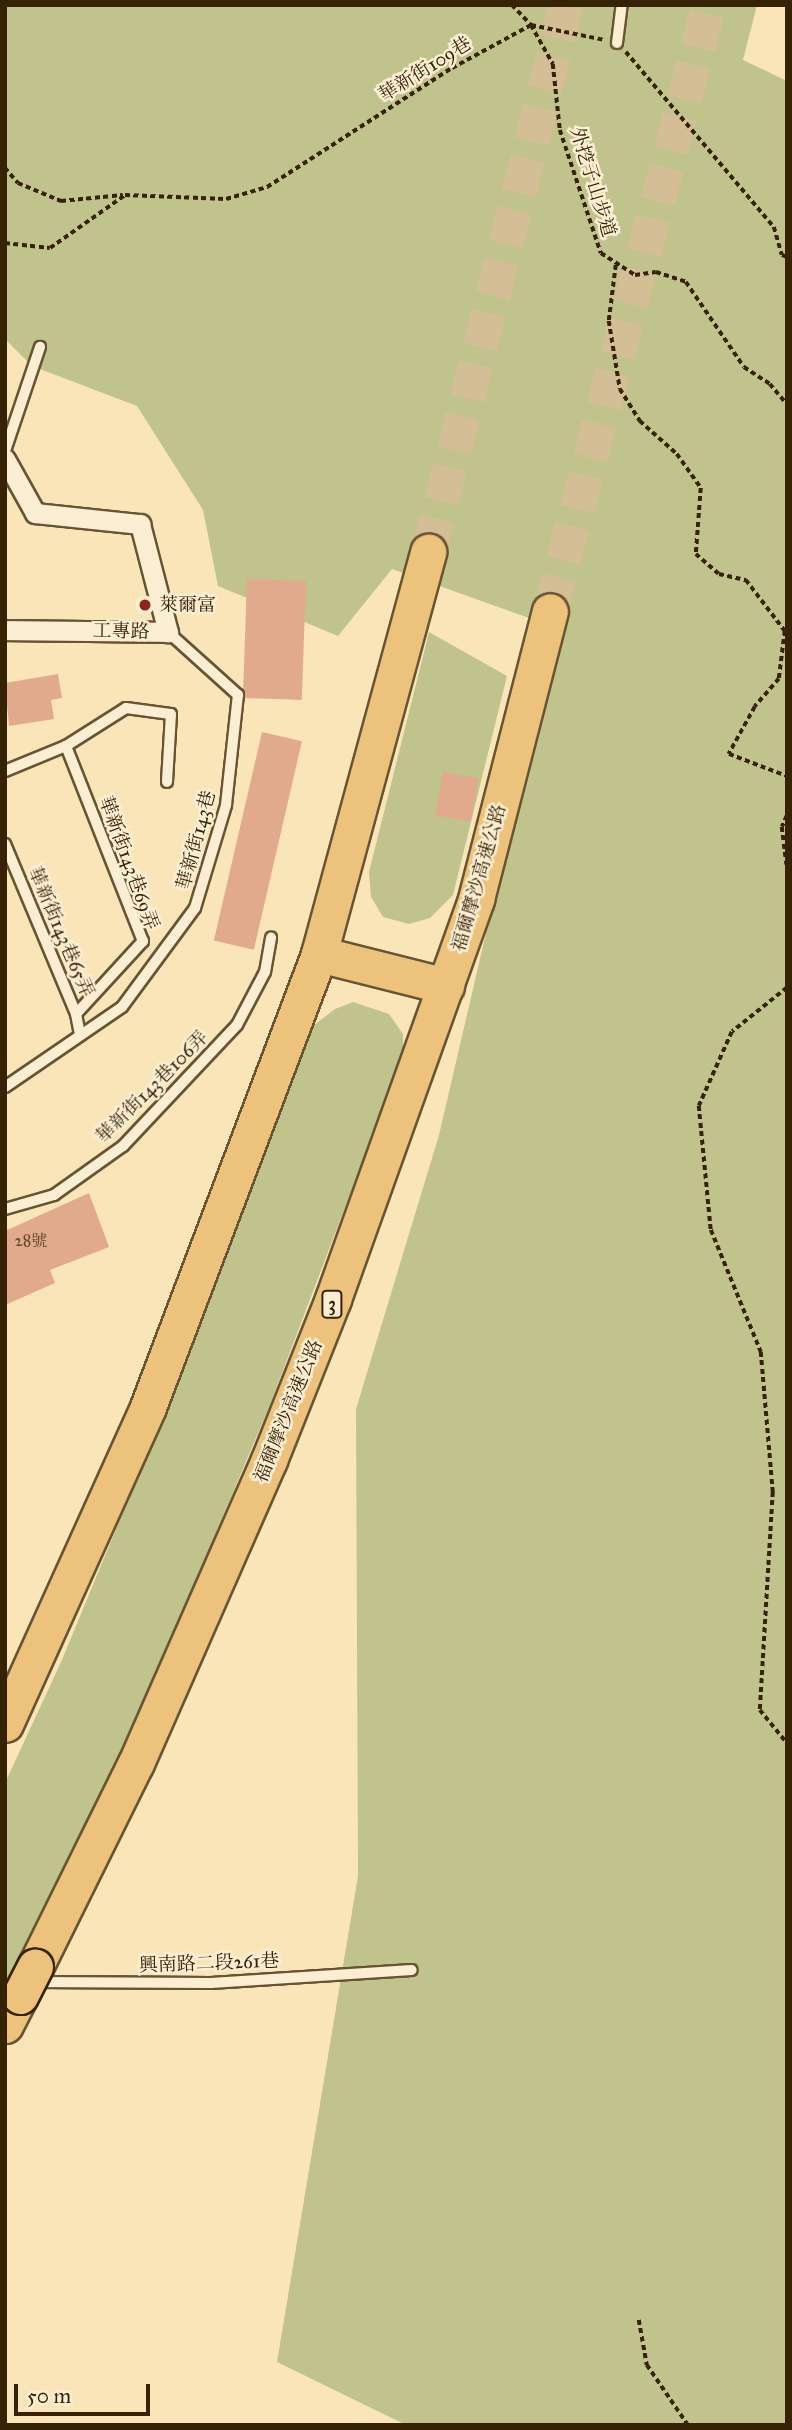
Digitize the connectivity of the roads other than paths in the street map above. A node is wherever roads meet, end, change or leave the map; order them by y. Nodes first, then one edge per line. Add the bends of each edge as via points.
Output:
1 (622, 5) edge
2 (617, 43) road end
3 (40, 347) dead end
4 (5, 451) edge
5 (5, 459) edge
6 (428, 552) tunnel mouth
7 (551, 611) tunnel mouth
8 (5, 630) edge
9 (168, 632) junction
10 (66, 746) junction
11 (5, 771) edge
12 (167, 782) dead end
13 (5, 844) edge
14 (271, 938) dead end
15 (319, 954) junction
16 (446, 986) junction
17 (76, 1014) junction
18 (80, 1035) junction
19 (5, 1087) edge
20 (5, 1209) edge
21 (5, 1724) edge
22 (412, 1970) dead end
23 (20, 1992) edge

1 - 2 lane
3 - 4 lane
5 - 9 street, 工專路 via 35,513 140,524
6 - 15 highway
7 - 16 highway, 福爾摩沙高速公路 / 3 via 476,899
8 - 9 street, 工專路
9 - 18 lane, 華新街143巷 via 238,695 226,805 195,908 122,1007
10 - 11 lane
10 - 12 lane via 126,708 171,714
10 - 17 lane, 華新街143巷69弄 via 143,942
13 - 17 lane, 華新街143巷65弄
14 - 20 lane, 華新街143巷106弄 via 265,972 237,1025 123,1146 54,1195
15 - 16 highway
15 - 21 highway via 148,1407
16 - 23 highway, 福爾摩沙高速公路 / 3 via 333,1299 269,1460 136,1763
17 - 18 lane, 華新街143巷65弄
18 - 19 lane, 華新街143巷
22 - 23 lane, 興南路二段261巷

